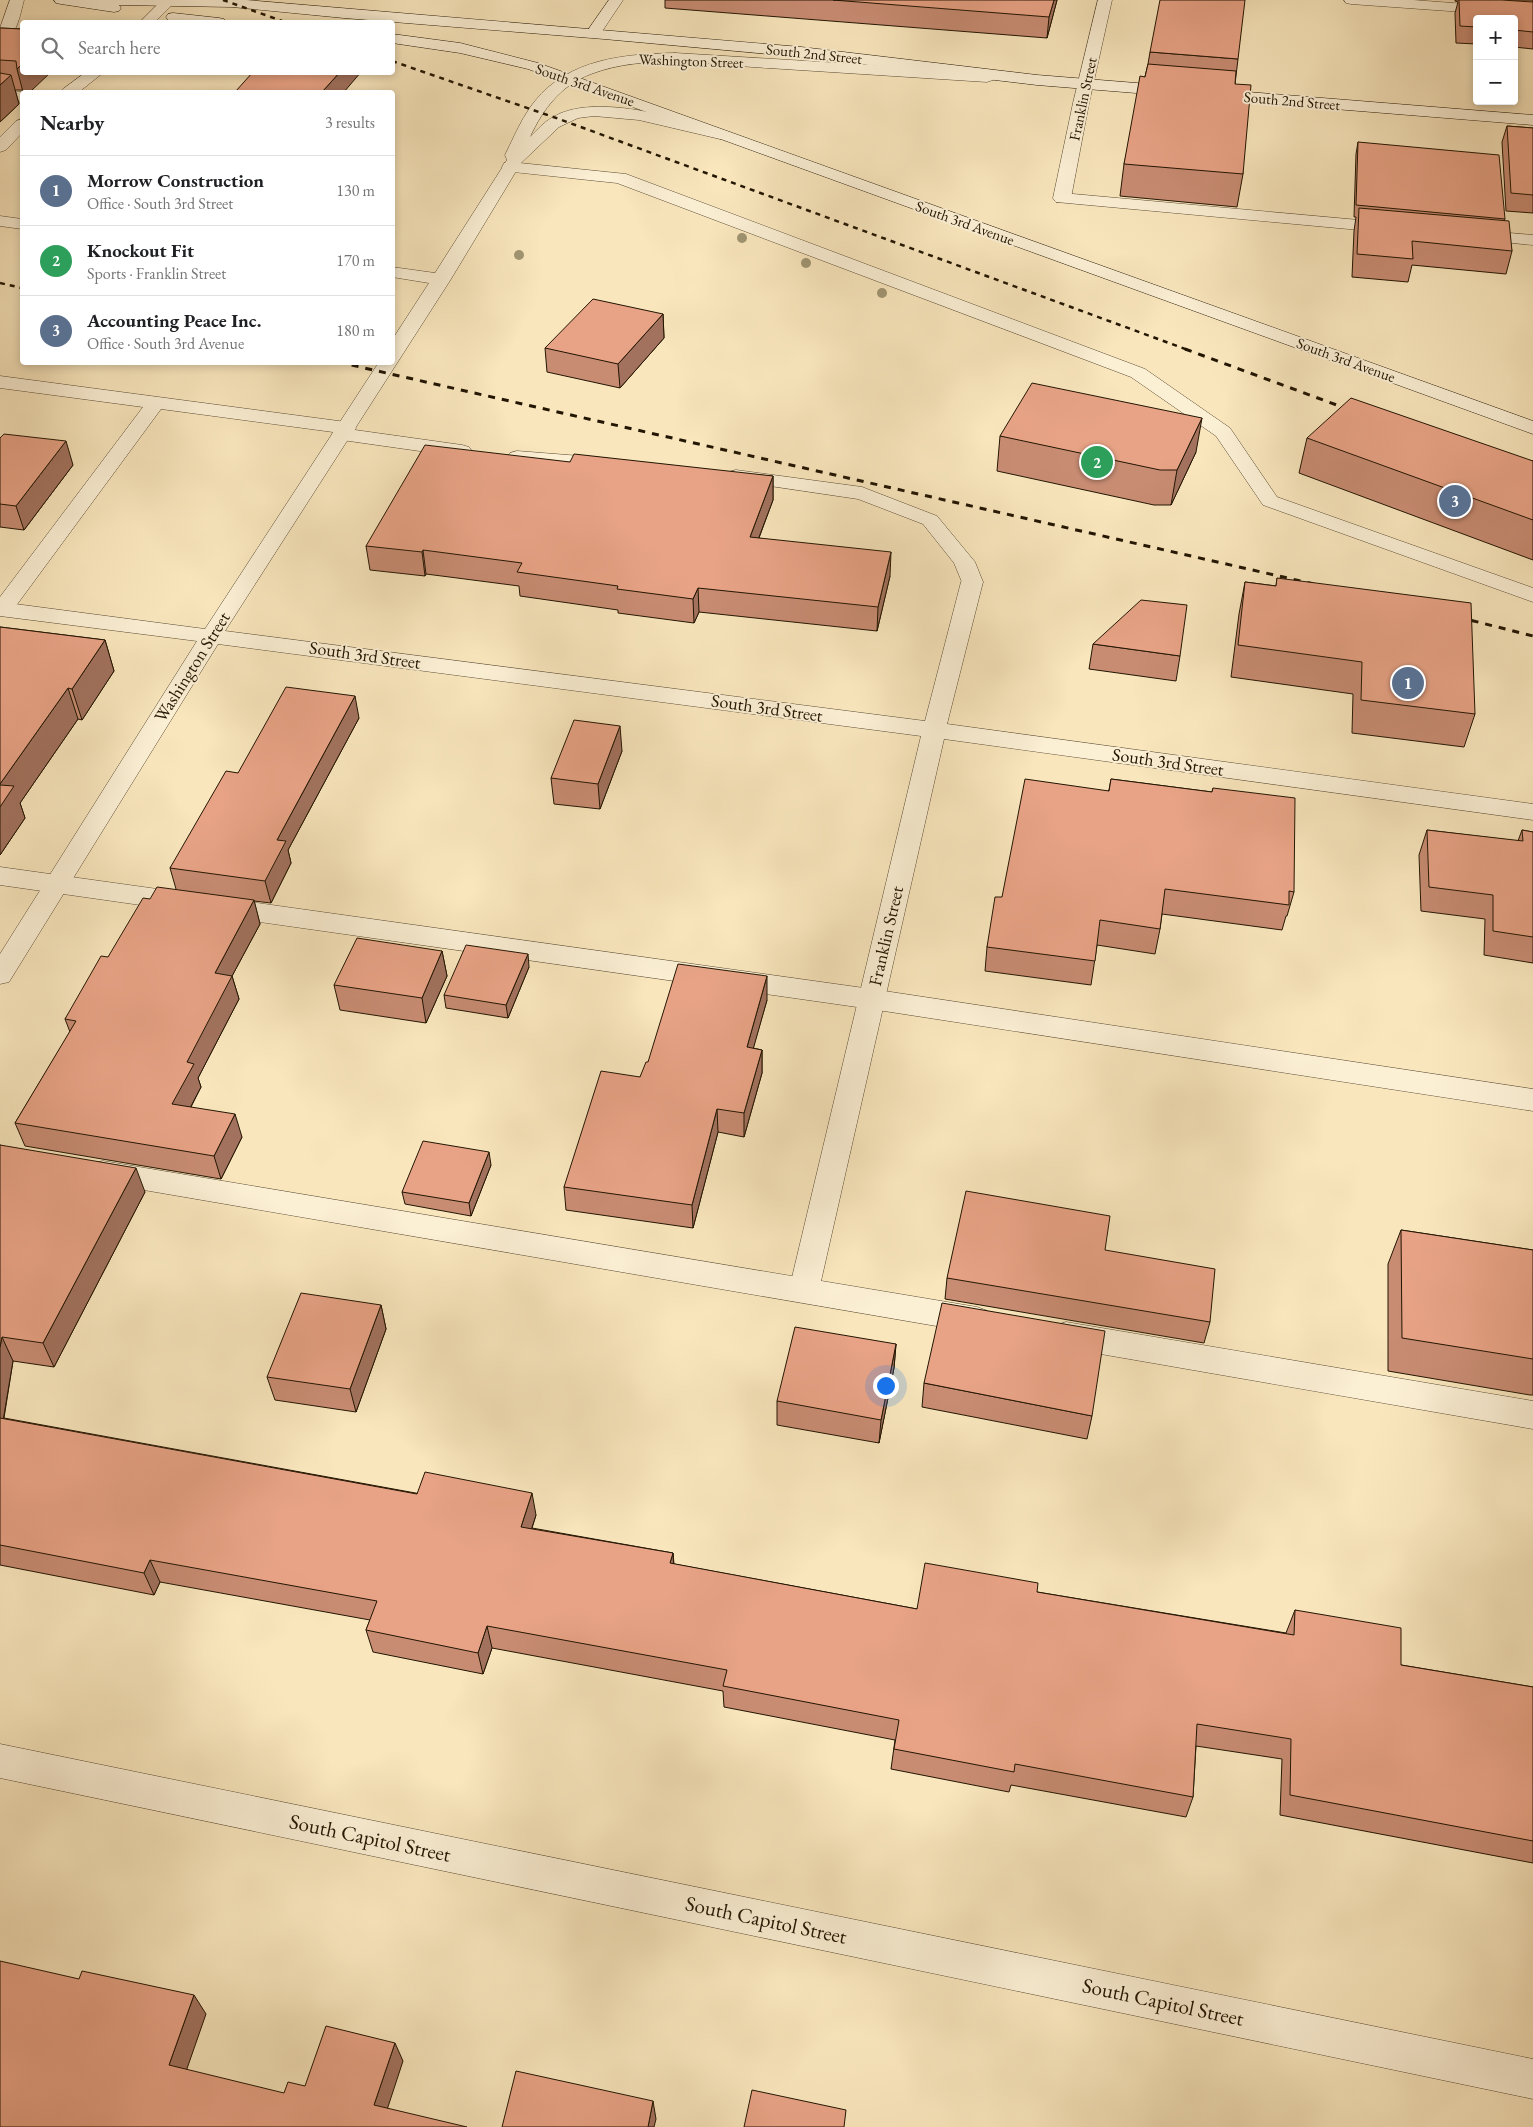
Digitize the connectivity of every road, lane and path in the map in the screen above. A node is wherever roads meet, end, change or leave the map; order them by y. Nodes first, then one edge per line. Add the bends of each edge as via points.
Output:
1 (17, 0) edge
2 (61, 0) edge
3 (95, 0) edge
4 (616, 0) edge
5 (1106, 0) edge
6 (1351, 0) edge
7 (168, 2) junction
8 (1533, 14) edge
9 (151, 18) edge
10 (185, 20) edge
11 (594, 33) junction
12 (0, 38) edge
13 (395, 38) edge
14 (93, 75) edge
15 (569, 79) junction
16 (1037, 80) junction
17 (1085, 84) junction
18 (72, 90) edge
19 (0, 95) edge
20 (20, 97) edge
21 (1533, 120) edge
22 (20, 126) edge
23 (726, 136) junction
24 (0, 146) edge
25 (512, 164) junction
26 (0, 221) edge
27 (20, 224) edge
28 (1406, 229) edge
29 (1454, 233) edge
30 (1533, 240) edge
31 (395, 272) edge
32 (442, 278) junction
33 (395, 351) edge
34 (387, 365) edge
35 (0, 382) edge
36 (156, 403) junction
37 (1533, 428) edge
38 (344, 431) junction
39 (623, 466) edge
40 (721, 474) edge
41 (1533, 596) edge
42 (1, 609) edge
43 (212, 635) junction
44 (934, 730) junction
45 (1533, 812) edge
46 (0, 876) edge
47 (57, 884) junction
48 (0, 975) edge
49 (871, 999) junction
50 (1533, 1100) edge
51 (79, 1168) edge
52 (804, 1290) junction
53 (1004, 1324) edge
54 (1044, 1331) edge
55 (1533, 1415) edge
56 (0, 1761) edge
57 (1533, 2079) edge

1 - 12 street via 6,32
2 - 9 street
3 - 7 street, South 2nd Street
4 - 11 street
5 - 17 street, Franklin Street
6 - 8 street
7 - 9 street
7 - 11 street, South 2nd Street via 232,3
9 - 10 street
11 - 16 street, South 2nd Street via 800,52
13 - 15 street, South 3rd Avenue via 482,52
14 - 18 street
15 - 16 street, Washington Street via 603,64 675,58
15 - 23 street, South 3rd Avenue
15 - 25 street, Washington Street via 547,96 536,111 513,155
16 - 17 street, South 2nd Street
17 - 21 street, South 2nd Street
17 - 28 street, Franklin Street via 1062,198
19 - 20 street
22 - 24 street
23 - 25 street, Washington Street via 628,114 575,114 559,119
23 - 37 street, South 3rd Avenue
25 - 32 street, Washington Street
25 - 41 street via 620,178 1138,373 1223,432 1270,501
26 - 27 street
29 - 30 street
31 - 32 street
32 - 33 street, Washington Street
34 - 38 street, Washington Street
35 - 36 street
36 - 38 street
36 - 42 street
38 - 39 street via 486,454
38 - 43 street, Washington Street
40 - 44 street, Franklin Street via 862,492 930,520 964,562 972,582
42 - 43 street, South 3rd Street
43 - 44 street, South 3rd Street
43 - 47 street, Washington Street
44 - 45 street, South 3rd Street
44 - 49 street, Franklin Street
46 - 47 street
47 - 48 street, Washington Street
47 - 49 street
49 - 50 street
49 - 52 street, Franklin Street
51 - 52 street
52 - 53 street
54 - 55 street
56 - 57 street, South Capitol Street

